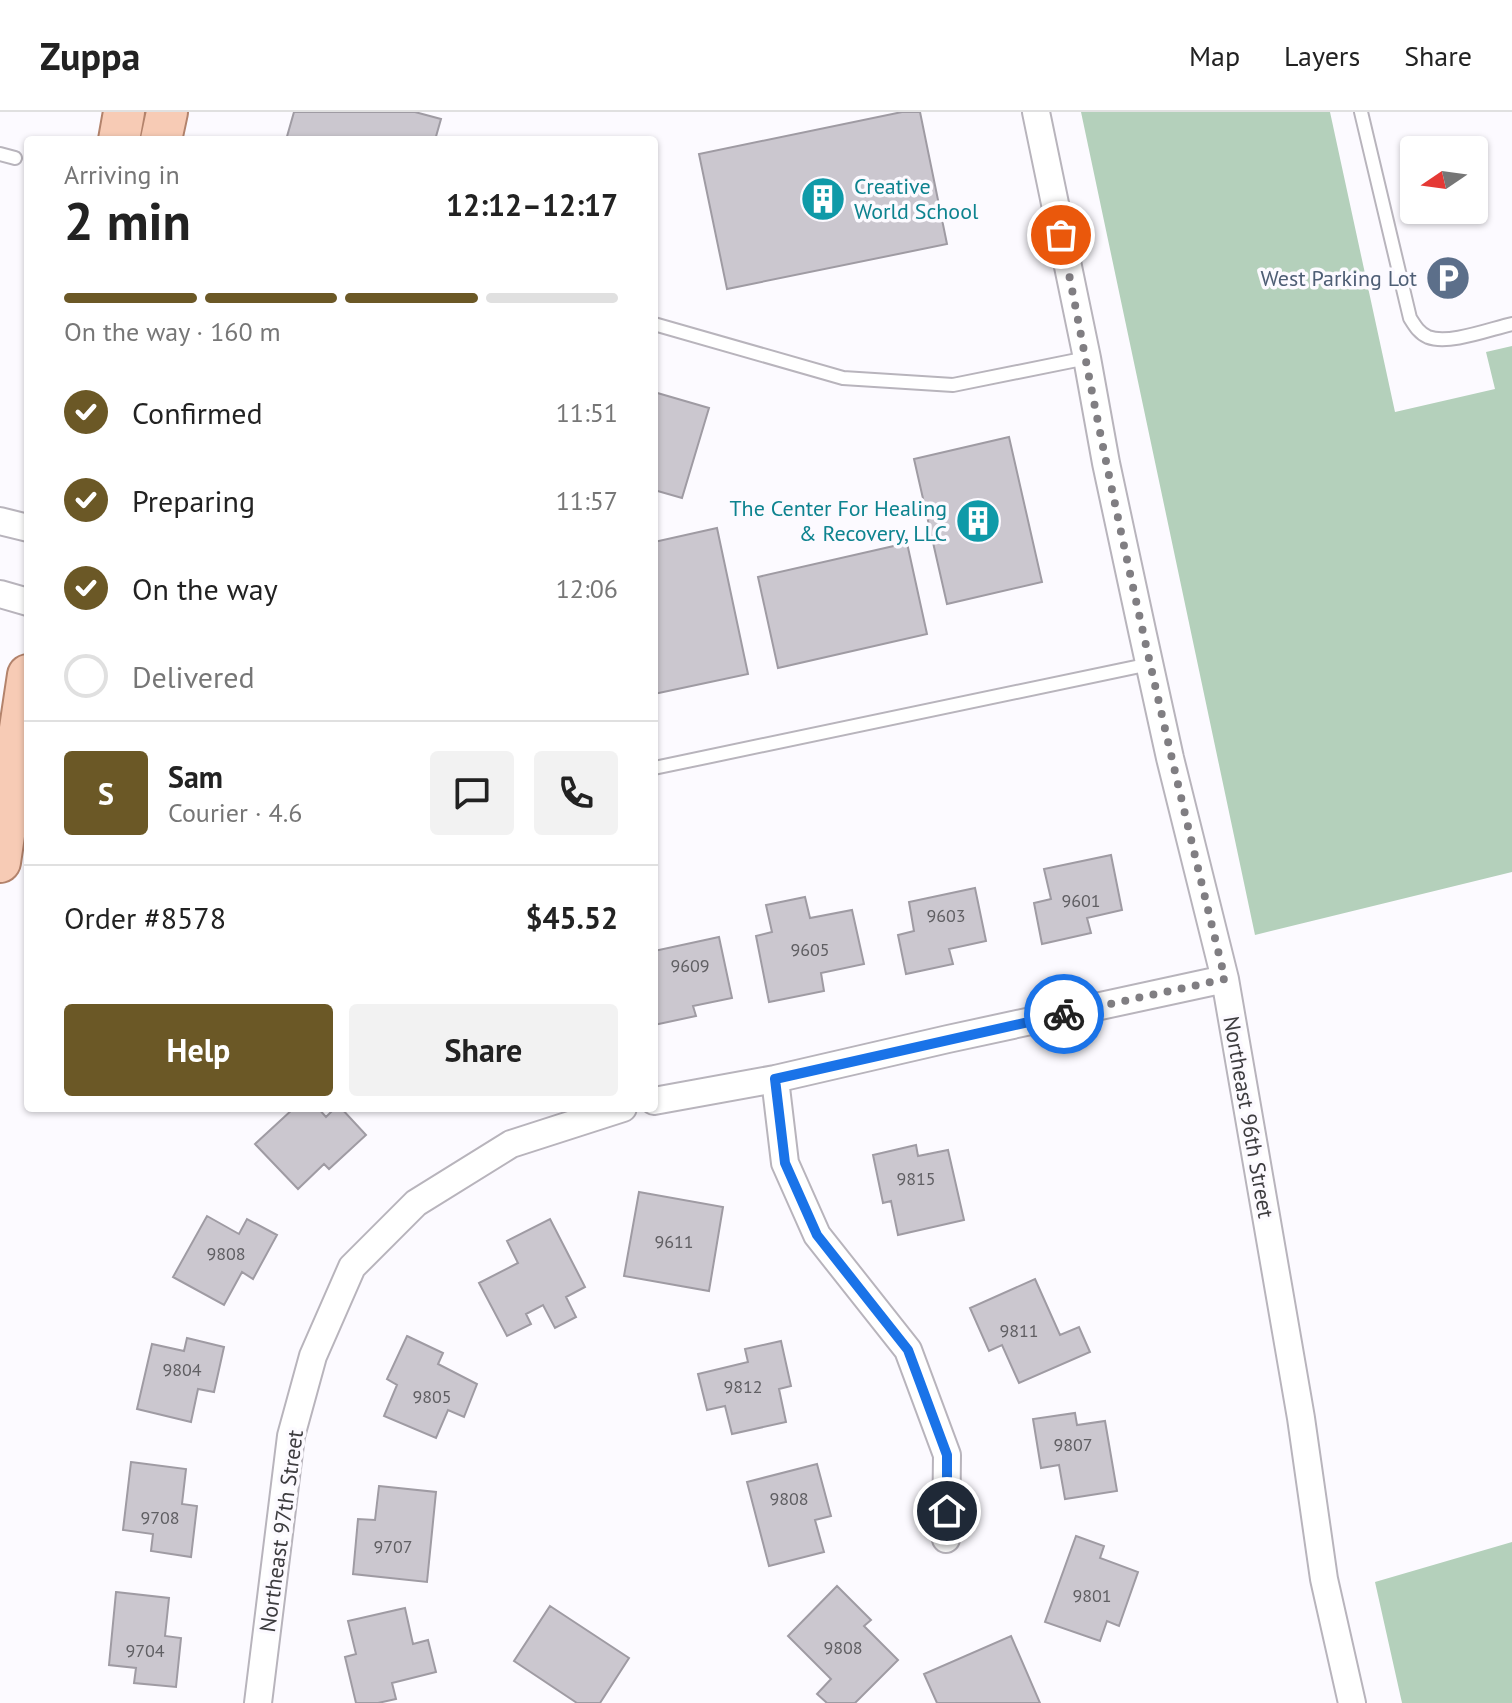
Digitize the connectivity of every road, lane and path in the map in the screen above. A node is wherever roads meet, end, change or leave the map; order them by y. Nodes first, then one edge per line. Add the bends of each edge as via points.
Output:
1 (124, 112) edge
2 (167, 112) edge
3 (1036, 112) edge
4 (1361, 112) edge
5 (120, 136) edge
6 (162, 136) edge
7 (0, 154) edge
8 (15, 158) dead end
9 (1512, 324) edge
10 (658, 325) edge
11 (1087, 358) junction
12 (0, 521) edge
13 (24, 527) edge
14 (0, 594) edge
15 (24, 601) edge
16 (1150, 664) junction
17 (24, 702) edge
18 (658, 767) edge
19 (0, 862) edge
20 (1225, 979) junction
21 (775, 1079) junction
22 (658, 1100) edge
23 (611, 1112) edge
24 (946, 1539) dead end
25 (258, 1703) edge
26 (1352, 1703) edge

1 - 5 main road
2 - 6 main road
3 - 11 street, Northeast 96th Street
4 - 9 lane via 1410,318 1417,329 1425,336 1450,339
7 - 8 lane
10 - 11 lane via 843,378 953,385
11 - 16 street, Northeast 96th Street
12 - 13 street
14 - 15 street
16 - 18 lane
16 - 20 street, Northeast 96th Street
17 - 19 main road
20 - 21 street
20 - 26 street, Northeast 96th Street via 1324,1579
21 - 22 street
21 - 24 street via 785,1163 817,1235 908,1350 947,1455
23 - 25 street, Northeast 97th Street via 511,1144 416,1203 352,1267 313,1356 291,1436

